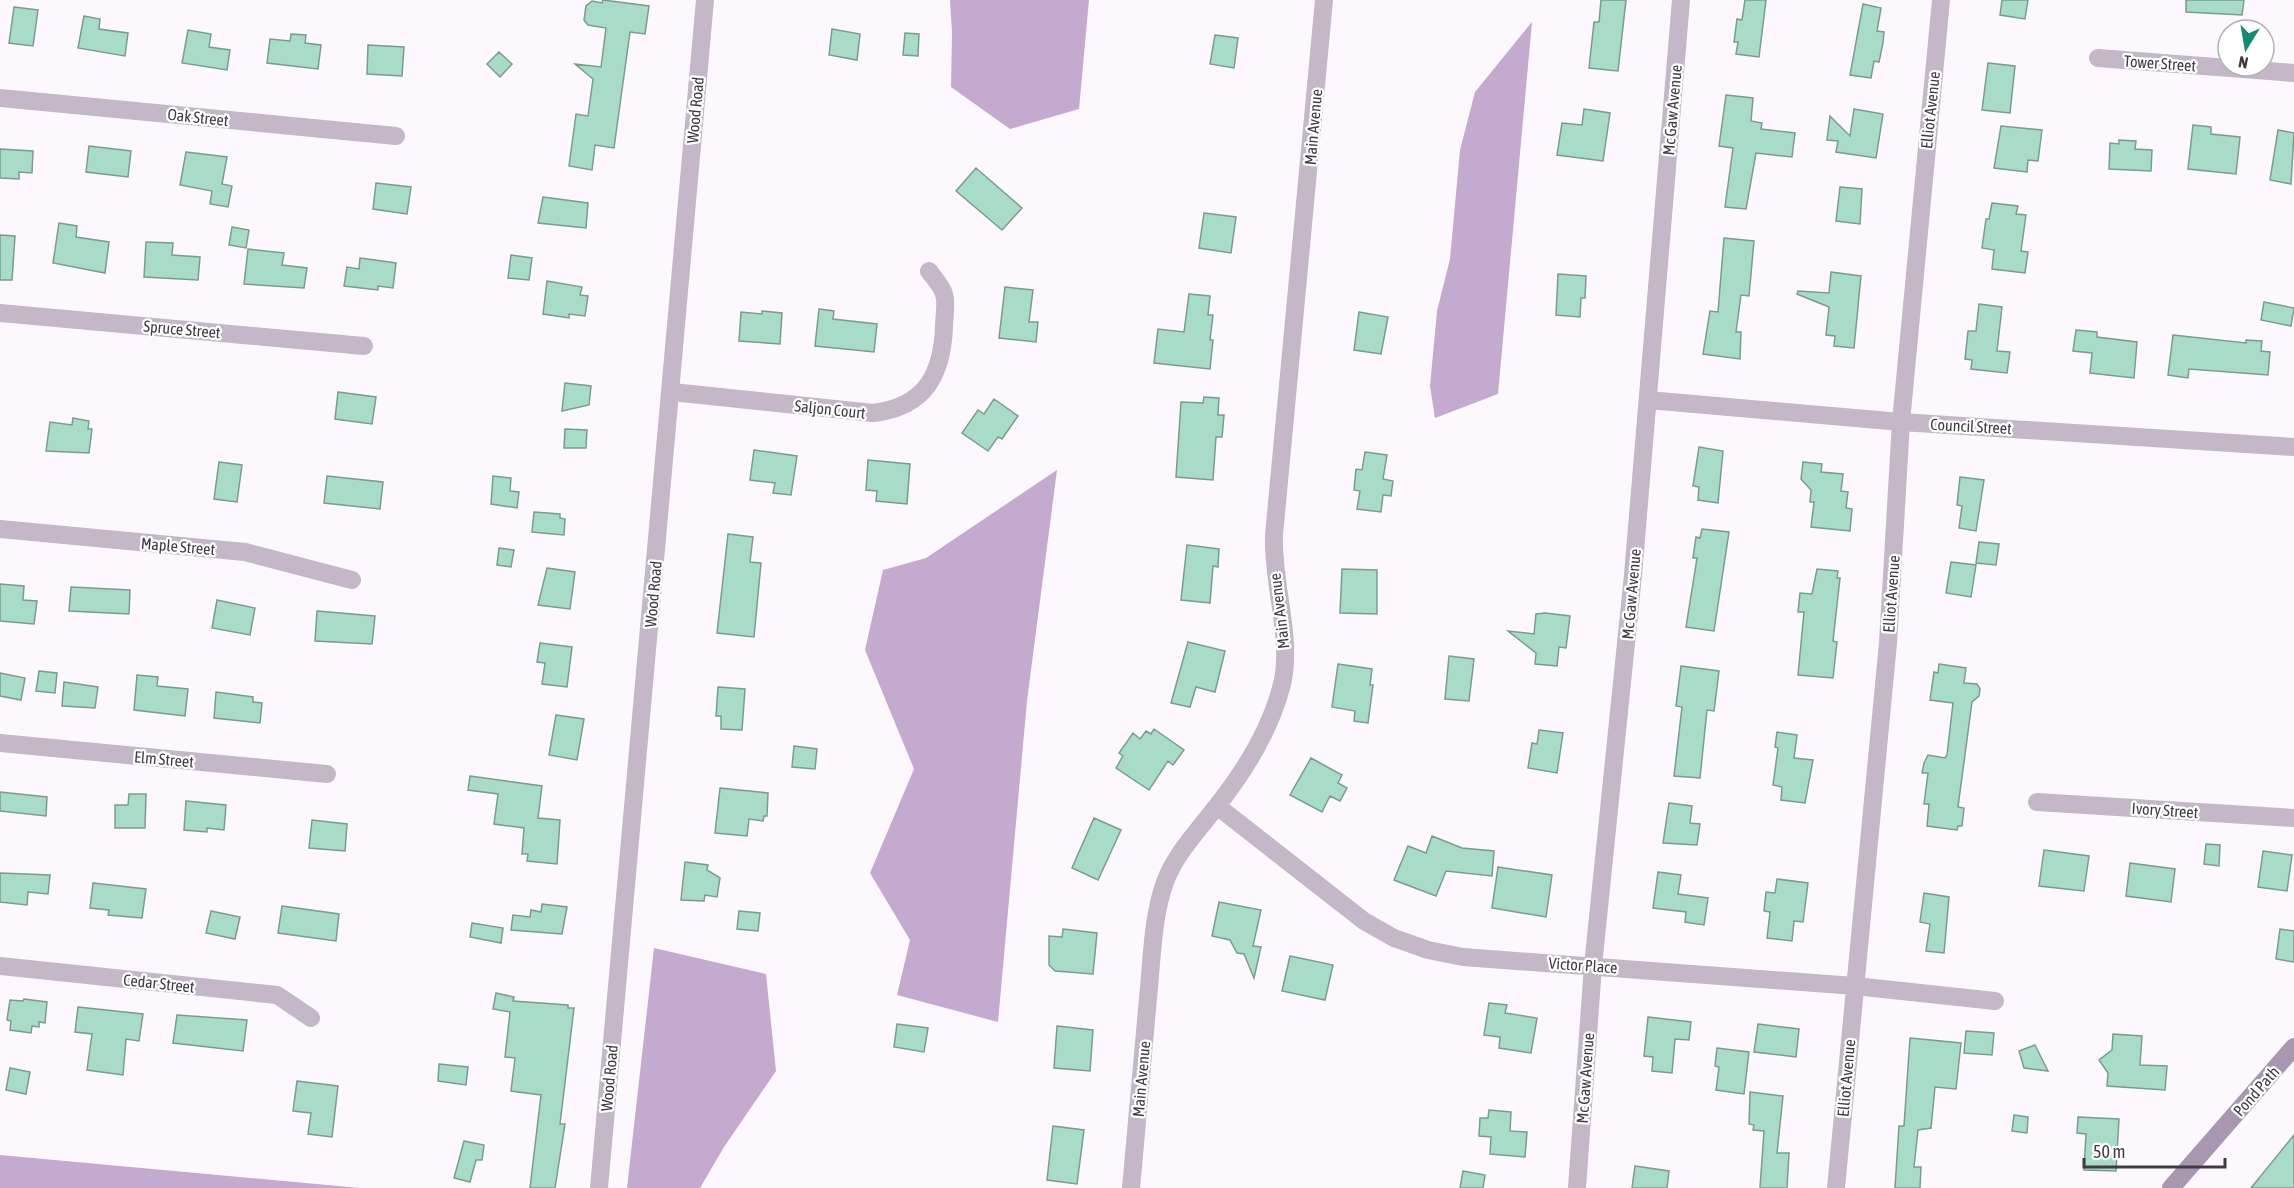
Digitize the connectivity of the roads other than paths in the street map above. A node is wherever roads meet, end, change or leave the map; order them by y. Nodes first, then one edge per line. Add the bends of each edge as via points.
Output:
1 (705, 0) edge
2 (1324, 0) edge
3 (1681, 0) edge
4 (1941, 0) edge
5 (2098, 58) dead end
6 (2294, 73) edge
7 (0, 98) edge
8 (396, 136) dead end
9 (929, 271) dead end
10 (0, 313) edge
11 (364, 346) dead end
12 (672, 392) junction
13 (1648, 400) junction
14 (1901, 422) junction
15 (2294, 447) edge
16 (0, 529) edge
17 (352, 580) dead end
18 (0, 743) edge
19 (327, 774) dead end
20 (2037, 802) dead end
21 (1217, 806) junction
22 (2294, 818) edge
23 (0, 966) edge
24 (1593, 966) junction
25 (1855, 986) junction
26 (1995, 1001) dead end
27 (311, 1018) dead end
28 (2294, 1047) edge
29 (599, 1188) edge
30 (1131, 1188) edge
31 (1577, 1188) edge
32 (1836, 1188) edge
33 (2171, 1188) edge

1 - 12 street, Wood Road
2 - 21 street, Main Avenue via 1274,536 1274,573 1285,649 1282,682 1273,711 1251,754
3 - 13 street, Mc Gaw Avenue
4 - 14 street, Elliot Avenue
5 - 6 street, Tower Street
7 - 8 street, Oak Street
9 - 12 street, Saljon Court via 945,294 943,349 928,388 915,400 873,413
10 - 11 street, Spruce Street
12 - 29 street, Wood Road
13 - 14 street, Council Street
13 - 24 street, Mc Gaw Avenue
14 - 15 street, Council Street
14 - 25 street, Elliot Avenue via 1888,643
16 - 17 street, Maple Street via 245,552
18 - 19 street, Elm Street
20 - 22 street, Ivory Street
21 - 24 street, Victor Place via 1364,921 1394,938 1463,957
21 - 30 street, Main Avenue via 1181,850 1165,882 1158,911
23 - 27 street, Cedar Street via 277,995
24 - 25 street, Victor Place
24 - 31 street, Mc Gaw Avenue
25 - 26 street, Victor Place
25 - 32 street, Elliot Avenue
28 - 33 street, Pond Path

